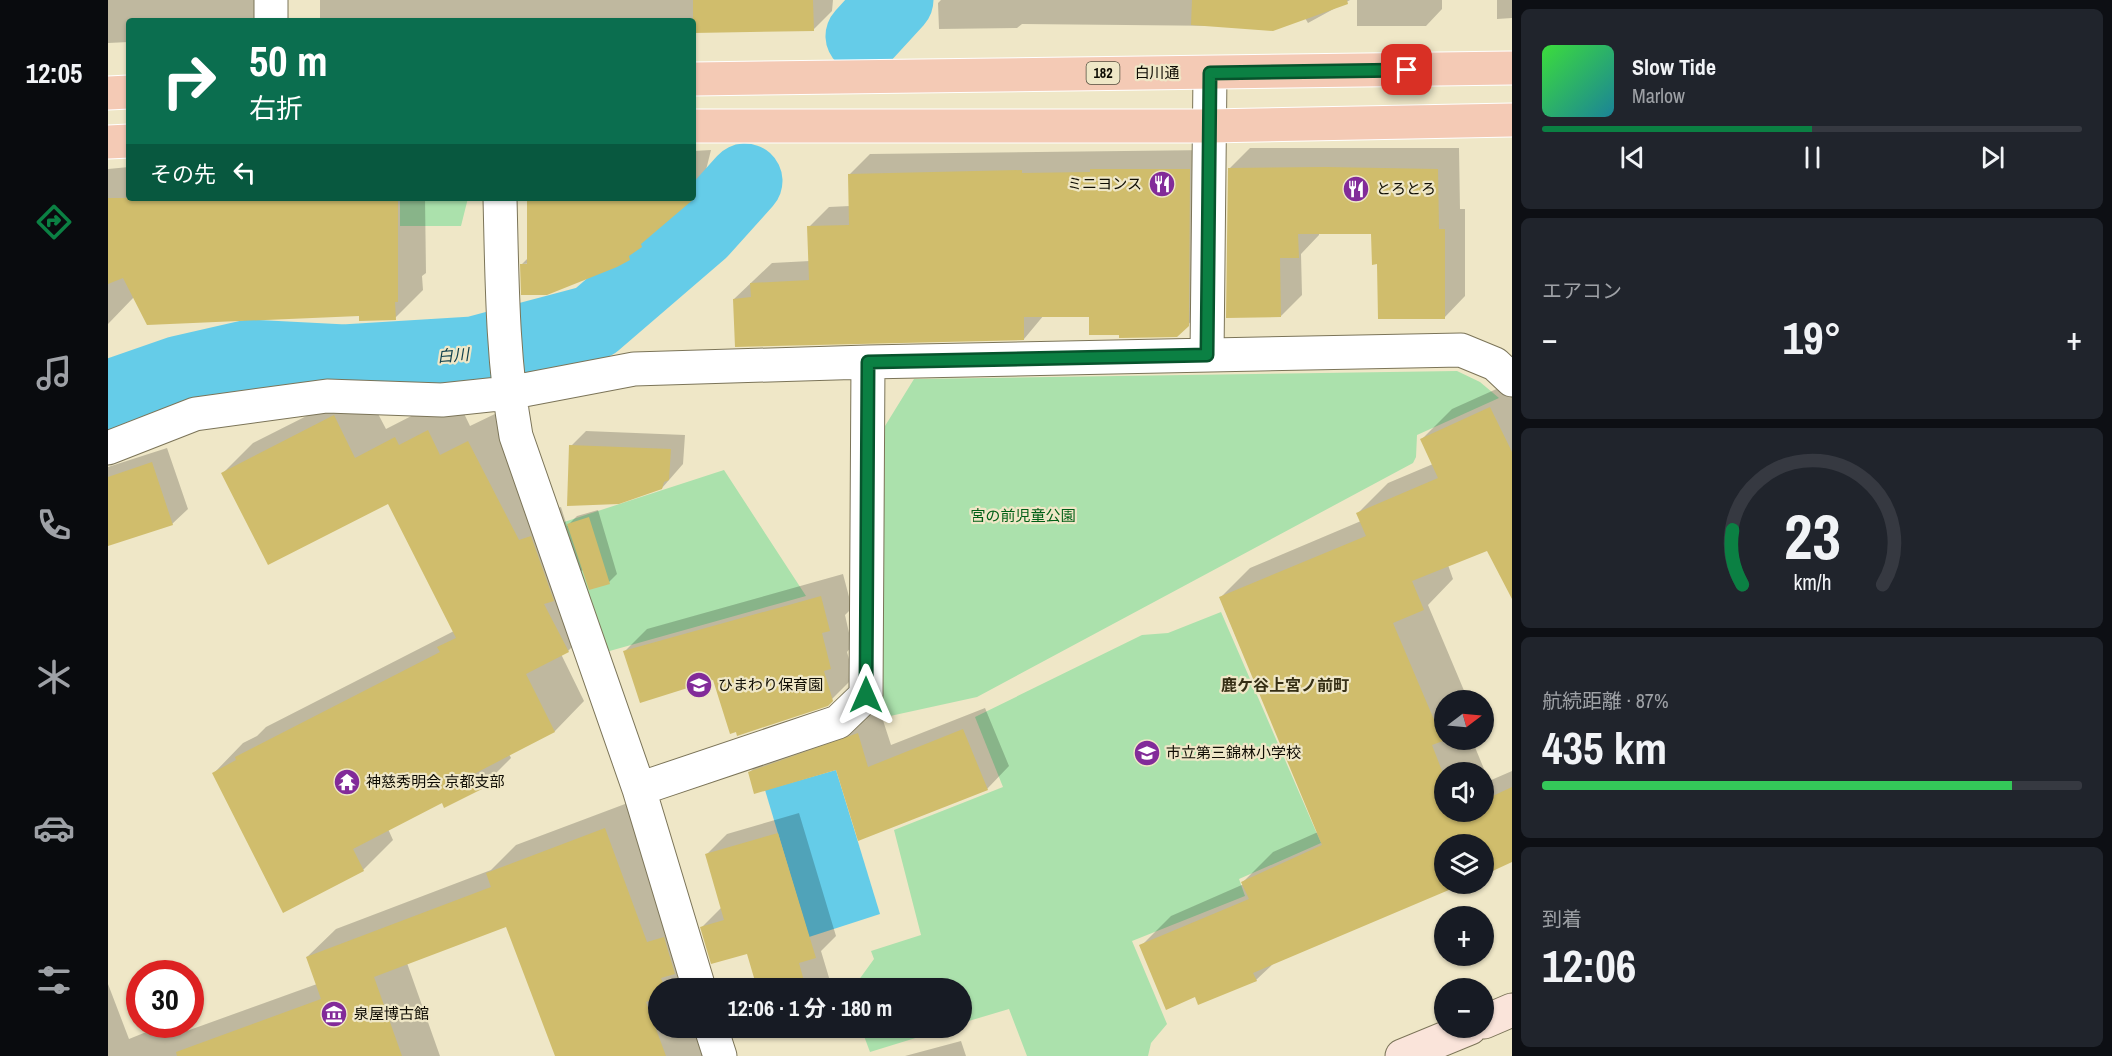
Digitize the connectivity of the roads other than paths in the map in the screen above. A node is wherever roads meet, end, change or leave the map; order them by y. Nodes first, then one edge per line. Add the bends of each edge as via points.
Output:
1 (271, 0) edge
2 (271, 18) edge
3 (1512, 68) edge
4 (1210, 73) junction
5 (696, 79) edge
6 (126, 92) edge
7 (108, 93) edge
8 (1512, 120) edge
9 (696, 126) edge
10 (1210, 126) junction
11 (126, 141) edge
12 (108, 142) edge
13 (500, 201) edge
14 (1207, 355) junction
15 (868, 362) junction
16 (1512, 380) edge
17 (508, 382) junction
18 (108, 448) edge
19 (639, 789) junction
20 (696, 978) edge
21 (1512, 1010) edge
22 (1494, 1018) edge
23 (714, 1038) edge
24 (1446, 1038) edge
25 (720, 1056) edge
26 (1402, 1056) edge

1 - 2 street
3 - 4 main road, 白川通 / 182
4 - 5 main road, 白川通 / 182
4 - 10 street
6 - 7 main road
8 - 10 main road
9 - 10 main road
10 - 14 street
11 - 12 main road
13 - 17 street
14 - 15 street
14 - 16 street via 1461,350 1496,364
15 - 17 street via 634,369
15 - 19 street via 866,695 838,723
17 - 18 street via 442,400 327,396 195,414
17 - 19 street via 516,436
19 - 20 street
21 - 22 street
23 - 25 street
24 - 26 street

